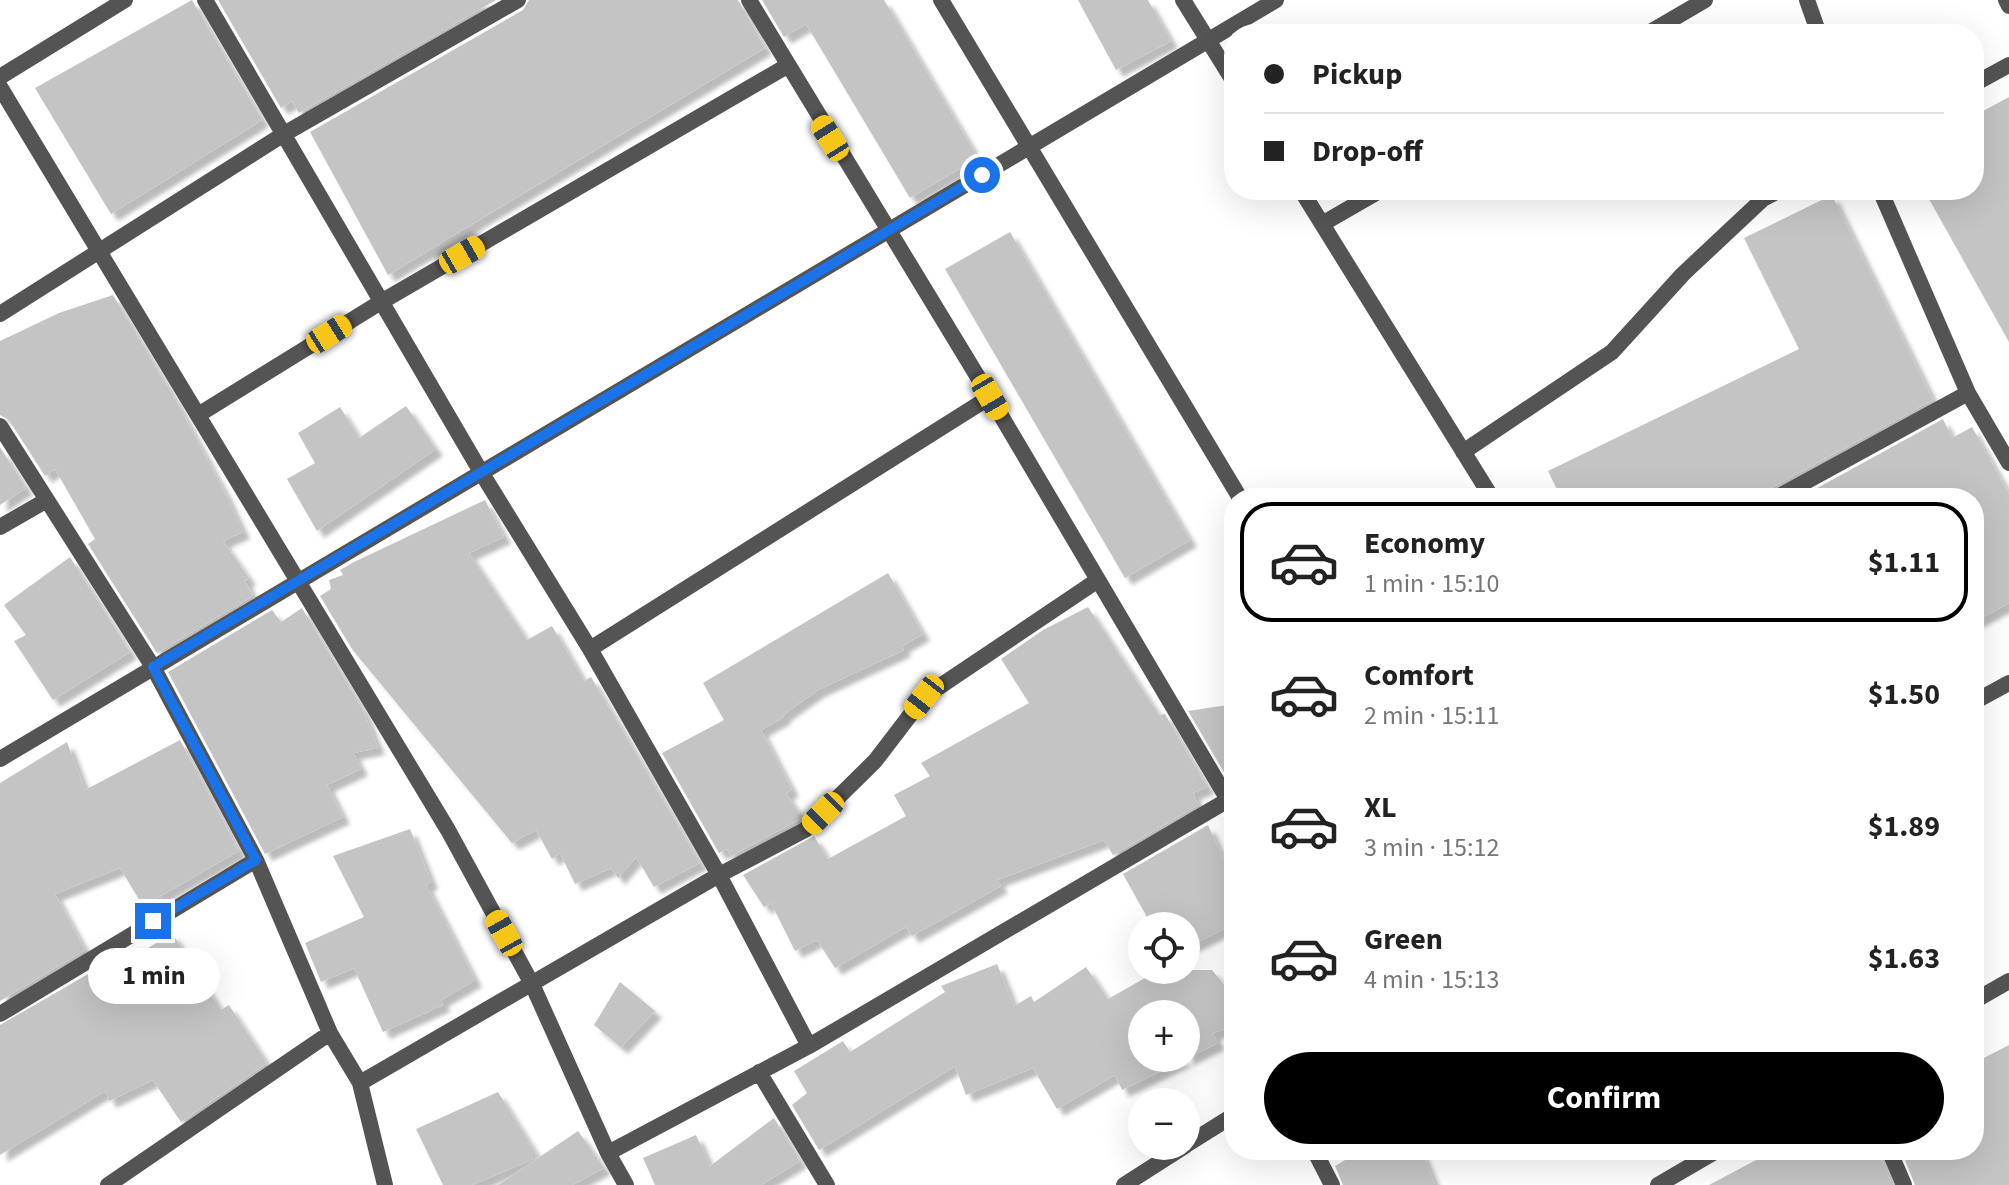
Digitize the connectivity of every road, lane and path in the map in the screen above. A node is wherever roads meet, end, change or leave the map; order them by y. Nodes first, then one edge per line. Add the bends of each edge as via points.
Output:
1 (125, 0) edge
2 (205, 0) edge
3 (518, 0) edge
4 (749, 0) edge
5 (941, 0) edge
6 (1183, 0) edge
7 (1276, 0) edge
8 (1705, 0) edge
9 (1807, 0) edge
10 (2006, 0) edge
11 (2009, 6) edge
12 (1236, 24) edge
13 (1664, 24) edge
14 (1815, 24) edge
15 (1224, 31) edge
16 (1209, 40) junction
17 (1224, 65) edge
18 (2009, 65) edge
19 (787, 66) junction
20 (0, 77) edge
21 (1984, 79) edge
22 (0, 87) edge
23 (284, 134) junction
24 (1029, 146) junction
25 (1307, 200) edge
26 (1364, 200) edge
27 (1762, 200) edge
28 (1884, 200) edge
29 (1322, 224) junction
30 (888, 233) junction
31 (99, 250) junction
32 (381, 302) junction
33 (0, 314) edge
34 (1968, 393) junction
35 (990, 397) junction
36 (198, 415) junction
37 (0, 426) edge
38 (1463, 452) junction
39 (2009, 463) edge
40 (481, 472) junction
41 (1234, 488) edge
42 (1486, 488) edge
43 (1794, 488) edge
44 (47, 500) junction
45 (0, 527) edge
46 (1098, 580) junction
47 (299, 583) junction
48 (590, 649) junction
49 (153, 667) junction
50 (2009, 683) edge
51 (1984, 697) edge
52 (0, 759) edge
53 (1224, 793) edge
54 (1224, 809) edge
55 (256, 860) junction
56 (719, 875) junction
57 (2008, 983) edge
58 (532, 984) junction
59 (1984, 996) edge
60 (0, 1014) edge
61 (330, 1033) junction
62 (809, 1046) junction
63 (759, 1072) junction
64 (360, 1083) junction
65 (1224, 1121) edge
66 (1200, 1137) edge
67 (608, 1153) junction
68 (1164, 1160) edge
69 (1319, 1160) edge
70 (1701, 1160) edge
71 (1893, 1160) edge
72 (108, 1185) edge
73 (385, 1185) edge
74 (626, 1185) edge
75 (827, 1185) edge
76 (1124, 1185) edge
77 (1332, 1185) edge
78 (1658, 1185) edge
79 (1904, 1185) edge

1 - 20 street
2 - 23 street
3 - 23 street
4 - 19 street
5 - 24 street
6 - 16 street
7 - 12 street
8 - 13 street
9 - 14 street
10 - 11 street
15 - 16 street
16 - 17 street
16 - 24 street
18 - 21 street
19 - 30 street
19 - 32 street
22 - 31 street
23 - 31 street
23 - 32 street
24 - 30 street
24 - 41 street
25 - 29 street
26 - 29 street
27 - 38 street via 1683,274 1612,352
28 - 34 street
29 - 38 street
30 - 35 street
30 - 40 street
31 - 33 street
31 - 36 street
32 - 36 street
32 - 40 street
34 - 39 street
34 - 43 street
35 - 46 street
35 - 48 street
36 - 47 street
37 - 44 street
38 - 42 street
40 - 47 street
40 - 48 street
44 - 45 street
44 - 49 street
46 - 53 street
46 - 56 street via 924,697 875,761 805,830
47 - 49 street
47 - 58 street via 448,830
48 - 56 street
49 - 52 street
49 - 55 street
50 - 51 street
54 - 62 street
55 - 60 street
55 - 61 street
56 - 58 street
56 - 62 street
57 - 59 street
58 - 64 street
58 - 67 street
61 - 64 street
61 - 72 street
62 - 63 street
63 - 67 street
63 - 75 street
64 - 73 street
65 - 66 street
67 - 74 street
68 - 76 street
69 - 77 street
70 - 78 street
71 - 79 street

